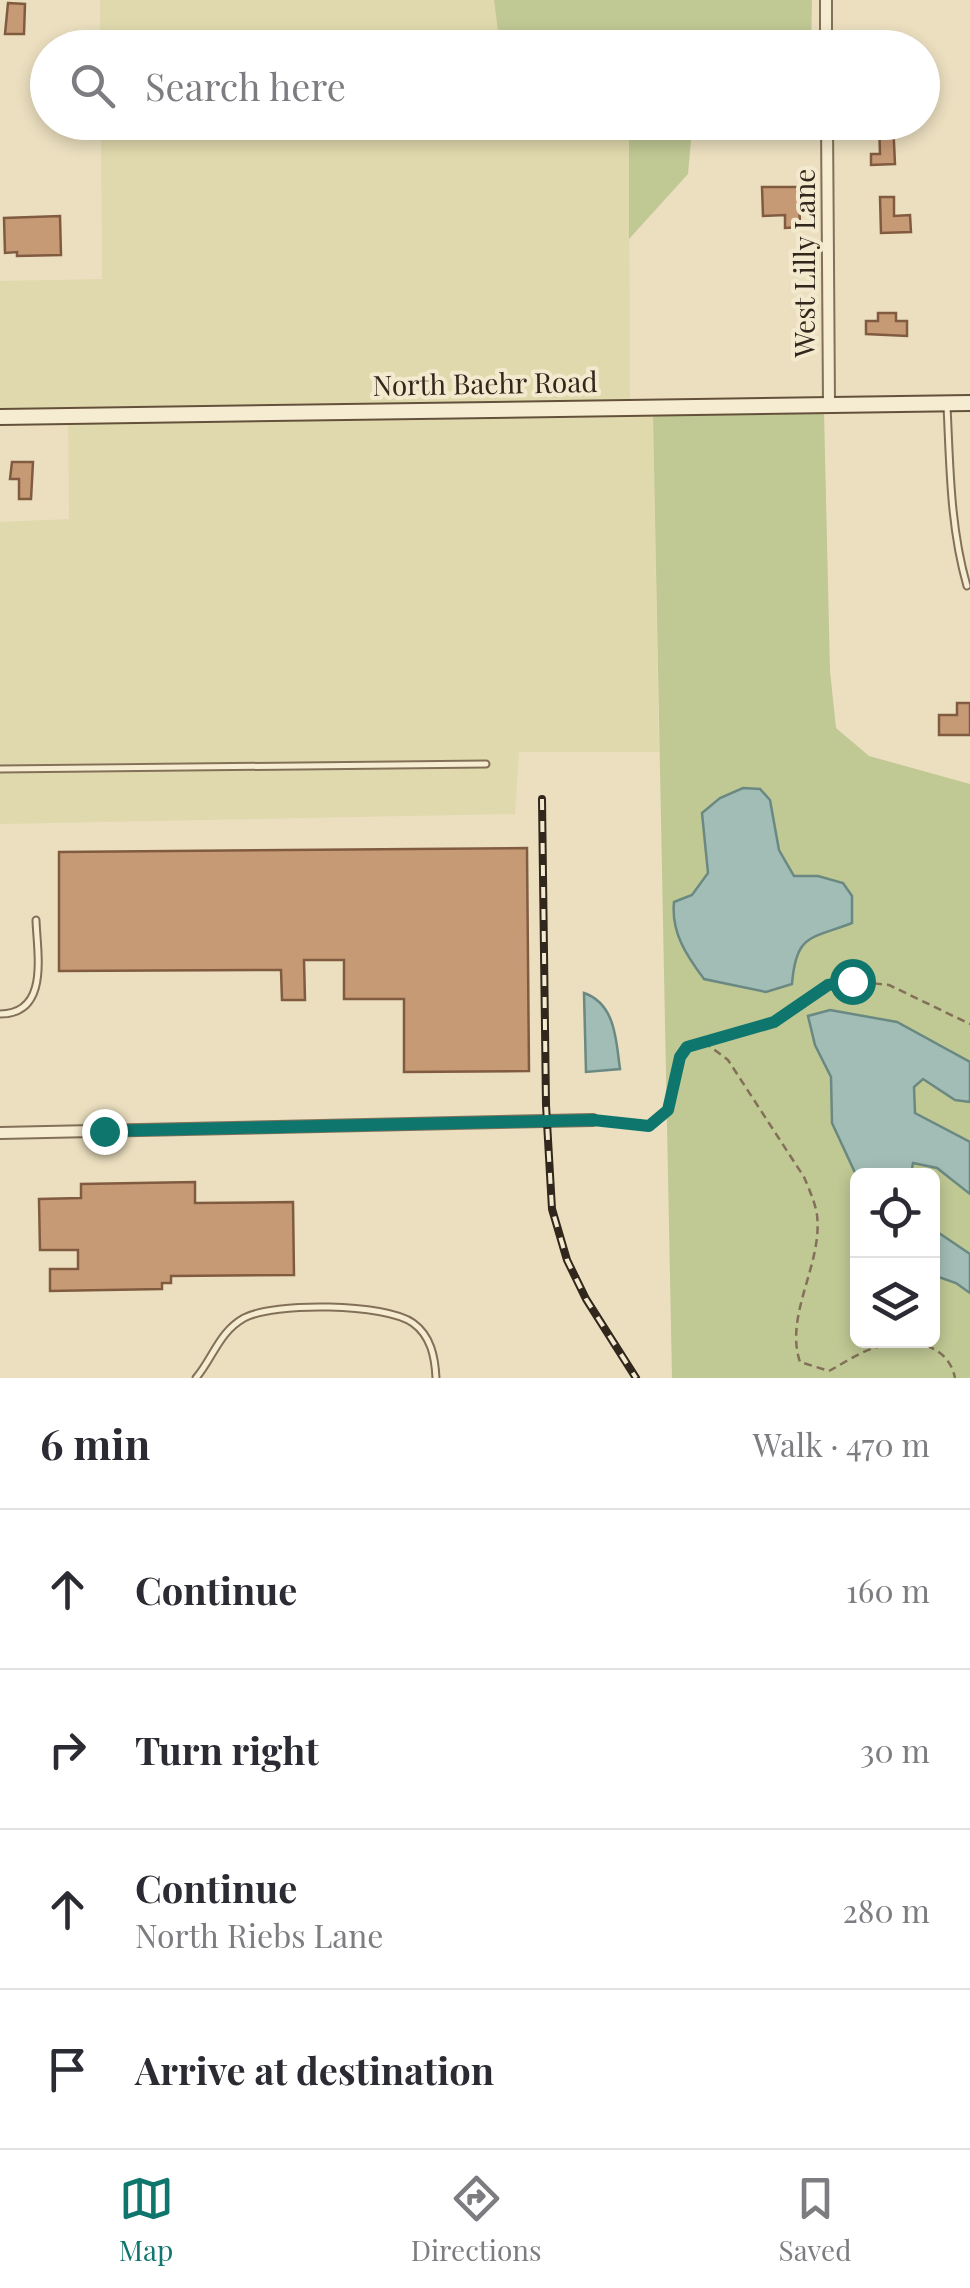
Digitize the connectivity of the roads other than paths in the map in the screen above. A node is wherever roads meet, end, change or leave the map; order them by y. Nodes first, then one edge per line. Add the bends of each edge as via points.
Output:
1 (826, 0) edge
2 (826, 30) edge
3 (827, 140) edge
4 (970, 402) edge
5 (829, 403) junction
6 (947, 403) junction
7 (0, 416) edge
8 (968, 586) dead end
9 (486, 764) dead end
10 (0, 769) edge
11 (36, 920) dead end
12 (0, 1014) edge
13 (593, 1120) road end
14 (0, 1133) edge
15 (196, 1378) edge
16 (436, 1378) edge

1 - 2 street
3 - 5 street, West Lilly Lane
4 - 6 street, North Baehr Road
5 - 6 street, North Baehr Road
5 - 7 street, North Baehr Road
6 - 8 lane via 954,521
9 - 10 lane
11 - 12 lane via 35,996
13 - 14 street
15 - 16 lane via 235,1324 258,1313 299,1309 366,1310 407,1319 428,1338

